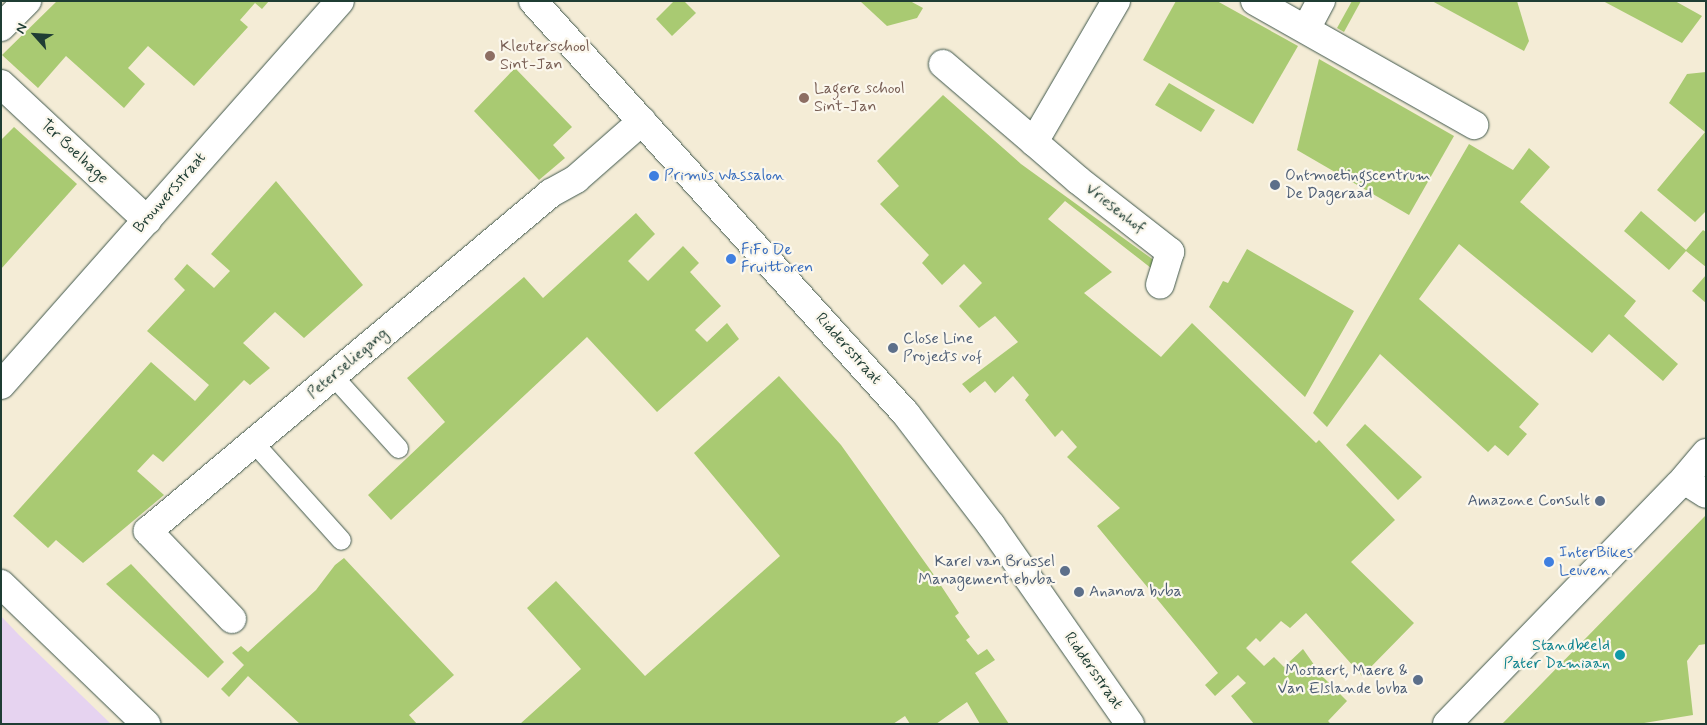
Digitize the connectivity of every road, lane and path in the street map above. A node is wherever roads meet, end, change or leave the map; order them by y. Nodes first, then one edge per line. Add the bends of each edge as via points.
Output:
1 (27, 1) edge
2 (340, 1) edge
3 (533, 1) edge
4 (1116, 1) edge
5 (1255, 1) edge
6 (1321, 1) edge
7 (1, 27) edge
8 (1306, 29) junction
9 (944, 64) dead end
10 (1, 84) edge
11 (642, 121) junction
12 (1474, 125) dead end
13 (1034, 142) junction
14 (147, 220) junction
15 (1160, 285) dead end
16 (333, 376) junction
17 (1, 385) edge
18 (254, 443) junction
19 (398, 448) dead end
20 (1706, 453) edge
21 (1695, 487) edge
22 (341, 540) dead end
23 (1, 584) edge
24 (232, 619) dead end
25 (1454, 721) edge
26 (146, 724) edge
27 (1130, 724) edge

1 - 7 street
2 - 14 street, Brouwersstraat
3 - 11 street, Riddersstraat
4 - 13 street
5 - 8 street
6 - 8 street
8 - 12 street
9 - 13 street, Vriesenhof
10 - 14 street, Ter Boelhage
11 - 16 street, Peterseliegang via 576,179 551,193
11 - 27 street, Riddersstraat via 906,414 991,524
13 - 15 street, Vriesenhof via 1170,252
14 - 17 street, Brouwersstraat
16 - 18 street, Peterseliegang
16 - 19 lane
18 - 22 lane
18 - 24 street, Peterseliegang via 148,531
20 - 21 street
21 - 25 street
23 - 26 street

